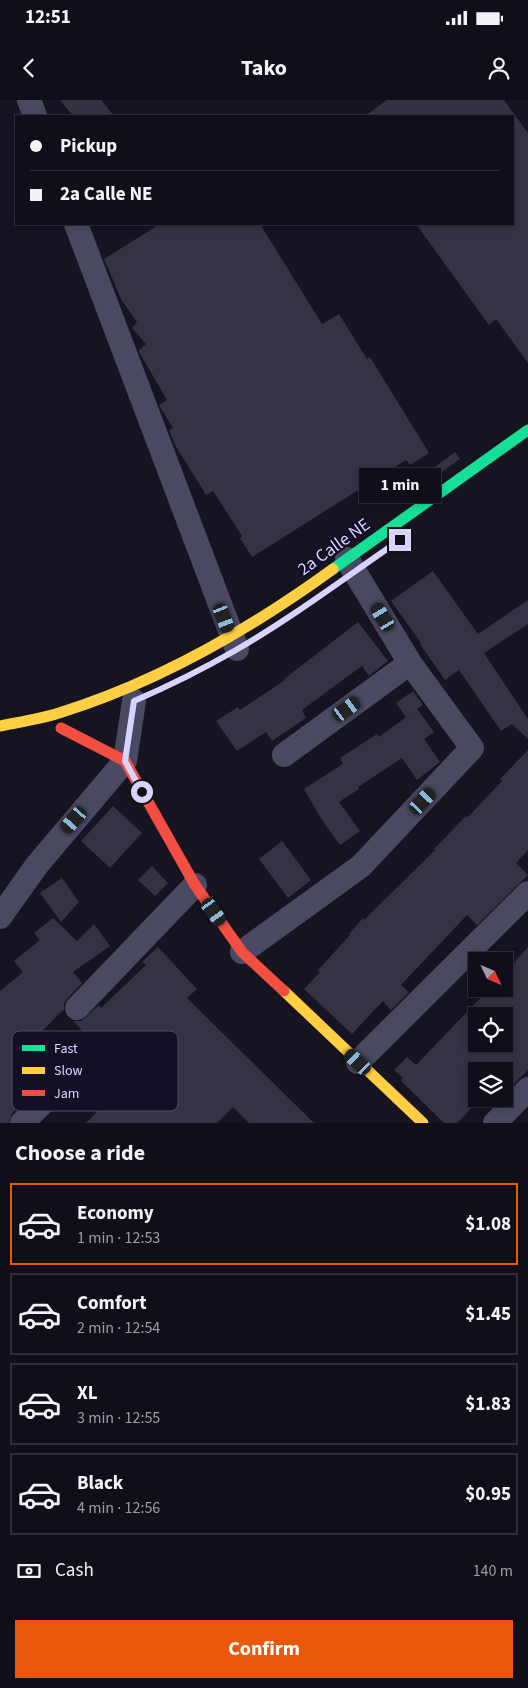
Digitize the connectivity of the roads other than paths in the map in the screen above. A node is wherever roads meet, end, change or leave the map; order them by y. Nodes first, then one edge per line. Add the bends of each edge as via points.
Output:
1 (29, 100) edge
2 (35, 115) edge
3 (76, 225) edge
4 (528, 430) edge
5 (353, 568) junction
6 (235, 646) junction
7 (410, 663) junction
8 (134, 701) dead end
9 (79, 721) dead end
10 (0, 726) edge
11 (284, 755) dead end
12 (125, 761) junction
13 (195, 885) junction
14 (528, 893) edge
15 (0, 917) edge
16 (242, 952) junction
17 (77, 1008) dead end
18 (358, 1062) junction
19 (528, 1089) edge
20 (34, 1111) edge
21 (22, 1123) edge
22 (423, 1123) edge
23 (495, 1123) edge

1 - 2 street
3 - 6 street
4 - 5 main road, 2a Calle NE
5 - 6 main road, 2a Calle NE via 289,601
5 - 7 street
6 - 10 main road, 2a Calle NE via 58,713
7 - 11 street
7 - 16 street via 472,748 362,866
8 - 12 street
9 - 12 main road via 57,729
12 - 13 main road
12 - 15 street via 37,865
13 - 16 main road
13 - 17 street
14 - 18 street
16 - 18 main road
18 - 22 main road
19 - 23 street
20 - 21 street

